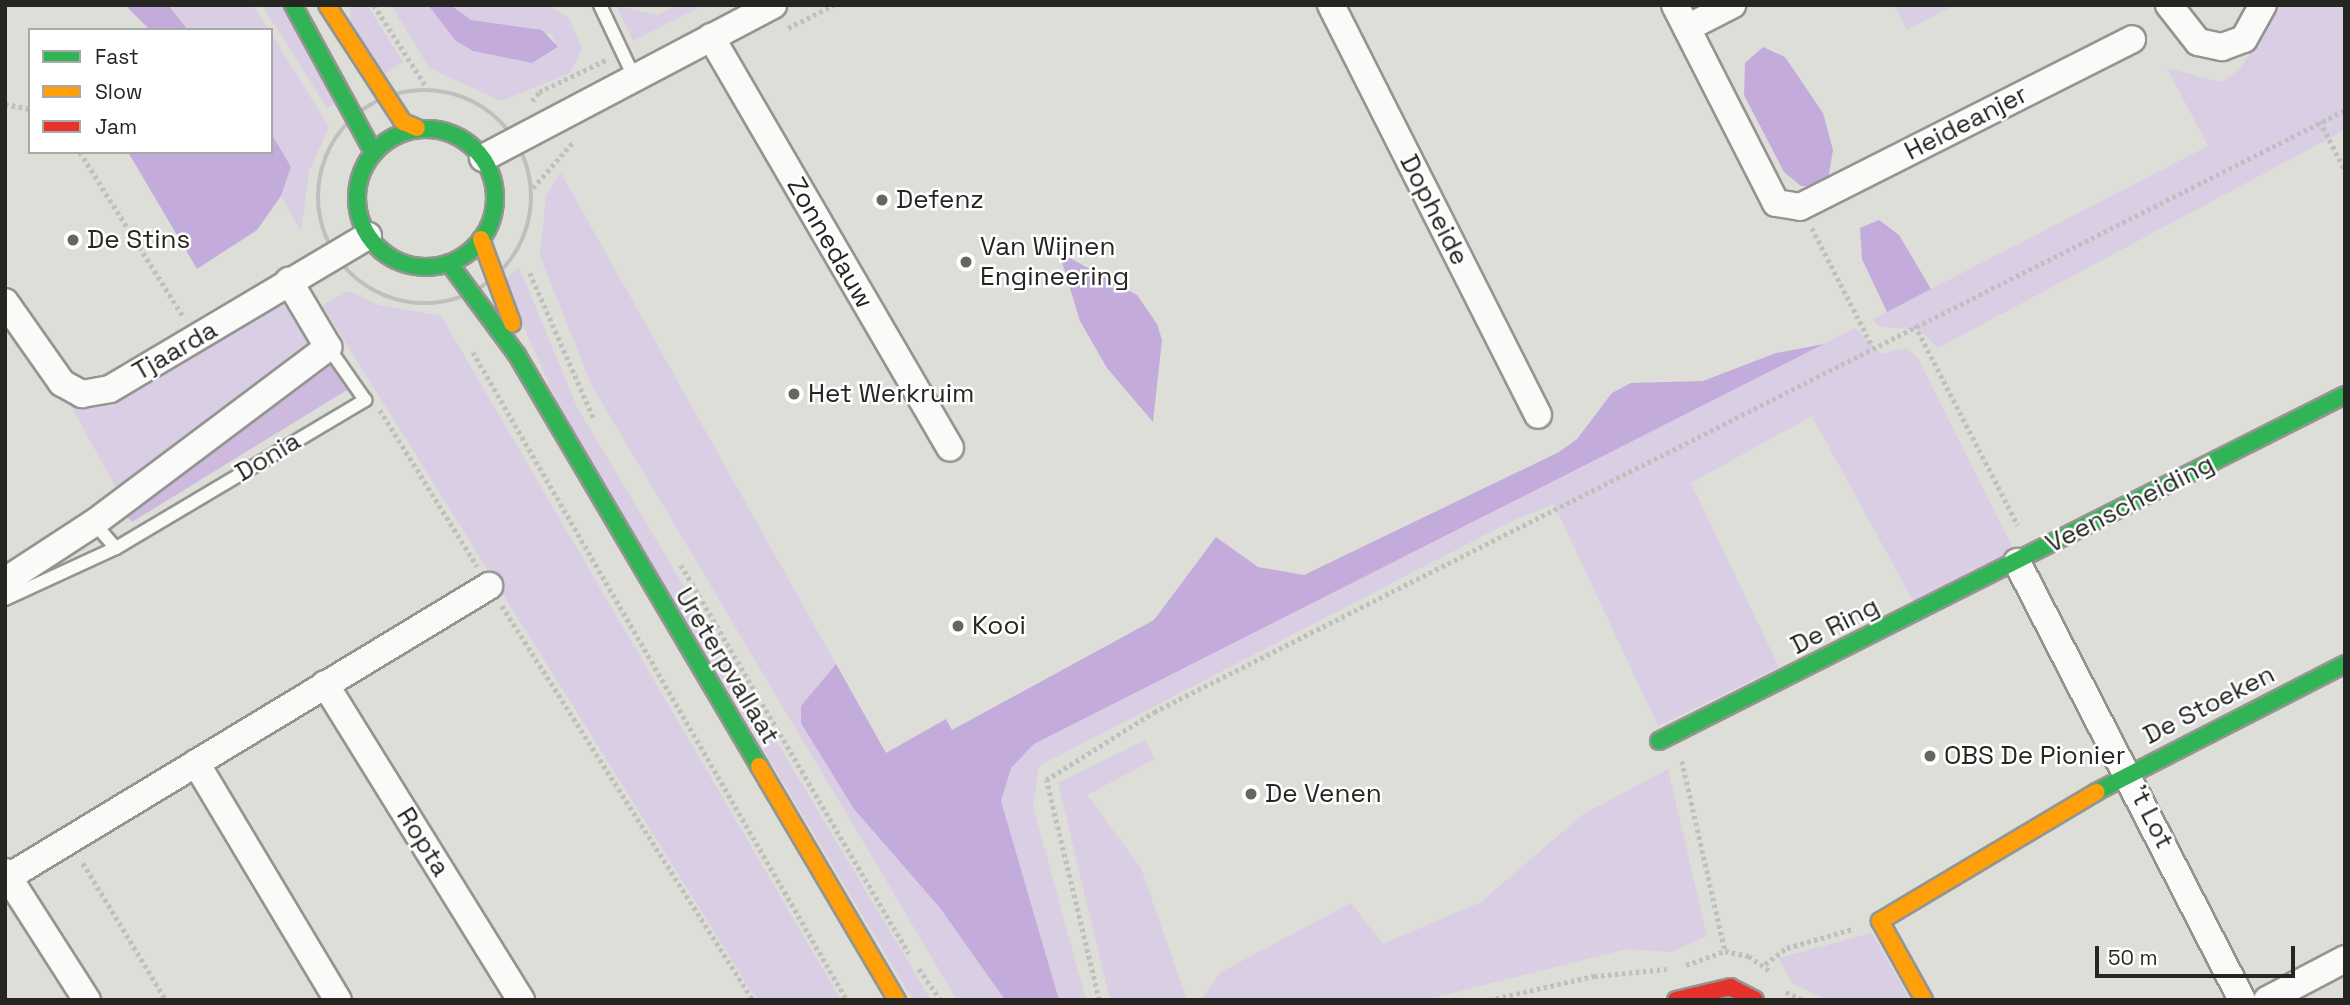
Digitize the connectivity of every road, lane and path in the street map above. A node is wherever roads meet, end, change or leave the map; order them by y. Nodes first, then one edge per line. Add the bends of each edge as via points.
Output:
1 (293, 5) edge
2 (327, 5) edge
3 (374, 5) edge
4 (600, 5) edge
5 (774, 5) edge
6 (1331, 5) edge
7 (1732, 5) edge
8 (2169, 5) edge
9 (2263, 5) edge
10 (1681, 17) edge
11 (711, 37) junction
12 (2132, 39) dead end
13 (634, 77) junction
14 (427, 88) dead end
15 (5, 104) edge
16 (28, 109) edge
17 (2345, 110) edge
18 (2320, 121) junction
19 (418, 128) junction
20 (338, 135) dead end
21 (373, 152) junction
22 (81, 154) edge
23 (482, 158) junction
24 (2345, 170) edge
25 (1800, 207) junction
26 (368, 236) junction
27 (481, 239) junction
28 (519, 249) dead end
29 (449, 263) junction
30 (343, 265) junction
31 (289, 281) junction
32 (5, 302) edge
33 (444, 303) dead end
34 (451, 315) dead end
35 (1915, 325) junction
36 (465, 339) dead end
37 (198, 340) junction
38 (1872, 346) junction
39 (328, 347) junction
40 (517, 355) junction
41 (2345, 395) edge
42 (365, 400) junction
43 (1538, 415) dead end
44 (601, 432) dead end
45 (950, 448) dead end
46 (94, 523) junction
47 (116, 548) junction
48 (2025, 558) junction
49 (679, 562) dead end
50 (5, 581) edge
51 (489, 586) junction
52 (5, 599) edge
53 (2345, 664) edge
54 (325, 684) junction
55 (1676, 733) junction
56 (1659, 741) dead end
57 (196, 763) junction
58 (2128, 773) junction
59 (69, 840) junction
60 (6, 876) edge
61 (1880, 921) junction
62 (1725, 951) dead end
63 (2345, 959) edge
64 (1765, 964) dead end
65 (1679, 971) dead end
66 (1786, 992) dead end
67 (87, 1000) edge
68 (166, 1000) edge
69 (338, 1000) edge
70 (521, 1000) edge
71 (753, 1000) edge
72 (846, 1000) edge
73 (897, 1000) edge
74 (941, 1000) edge
75 (1099, 1000) edge
76 (1489, 1000) edge
77 (1676, 1000) edge
78 (1755, 1000) edge
79 (1803, 1000) edge
80 (1924, 1000) edge
81 (2242, 1000) edge
82 (2267, 1000) edge

1 - 21 main road
2 - 19 main road via 403,122
3 - 14 path
4 - 13 lane
5 - 11 street
6 - 43 street, Dopheide
7 - 10 street
8 - 9 street via 2198,42 2222,47 2244,39
10 - 25 street via 1776,202
11 - 13 street
11 - 45 street, Zonnedauw
12 - 25 street, Heideanjer
13 - 23 street
15 - 16 path
17 - 18 path
18 - 24 path
18 - 35 path
19 - 21 main road
19 - 23 main road via 454,135
20 - 30 path via 324,163 318,196
21 - 26 main road via 356,193
22 - 37 path
23 - 27 main road via 495,199
25 - 38 path
26 - 29 main road via 395,260
26 - 30 street, Tjaarda
27 - 29 main road
27 - 40 main road, Ureterpvallaat via 482,257 510,315
28 - 44 path
29 - 40 main road, Ureterpvallaat
30 - 31 street, Tjaarda
31 - 37 street, Tjaarda
31 - 39 street
32 - 37 street, Tjaarda via 62,383 82,394 110,389
33 - 34 path
35 - 38 path
35 - 48 path, Veenscheiding
36 - 72 path
38 - 75 path via 1154,712 1046,780
39 - 42 lane
39 - 46 street, Donia
40 - 73 main road, Ureterpvallaat
41 - 48 main road, Veenscheiding
42 - 47 lane, Donia
42 - 51 path via 382,411
46 - 47 lane
46 - 50 street, Donia
47 - 52 lane, Donia
48 - 55 main road, De Ring
48 - 58 street, 't Lot
49 - 74 path
51 - 54 street
51 - 71 path
53 - 58 main road, De Stoeken
54 - 57 street
54 - 70 street, Ropta
55 - 56 main road, De Ring
55 - 62 path
57 - 59 street
57 - 69 street
58 - 61 main road, De Stoeken
58 - 81 street, 't Lot
59 - 60 street
59 - 68 path
60 - 67 street
61 - 64 path via 1787,948
61 - 80 main road
63 - 82 street
65 - 76 path via 1642,967
66 - 79 path
77 - 78 main road via 1730,987

